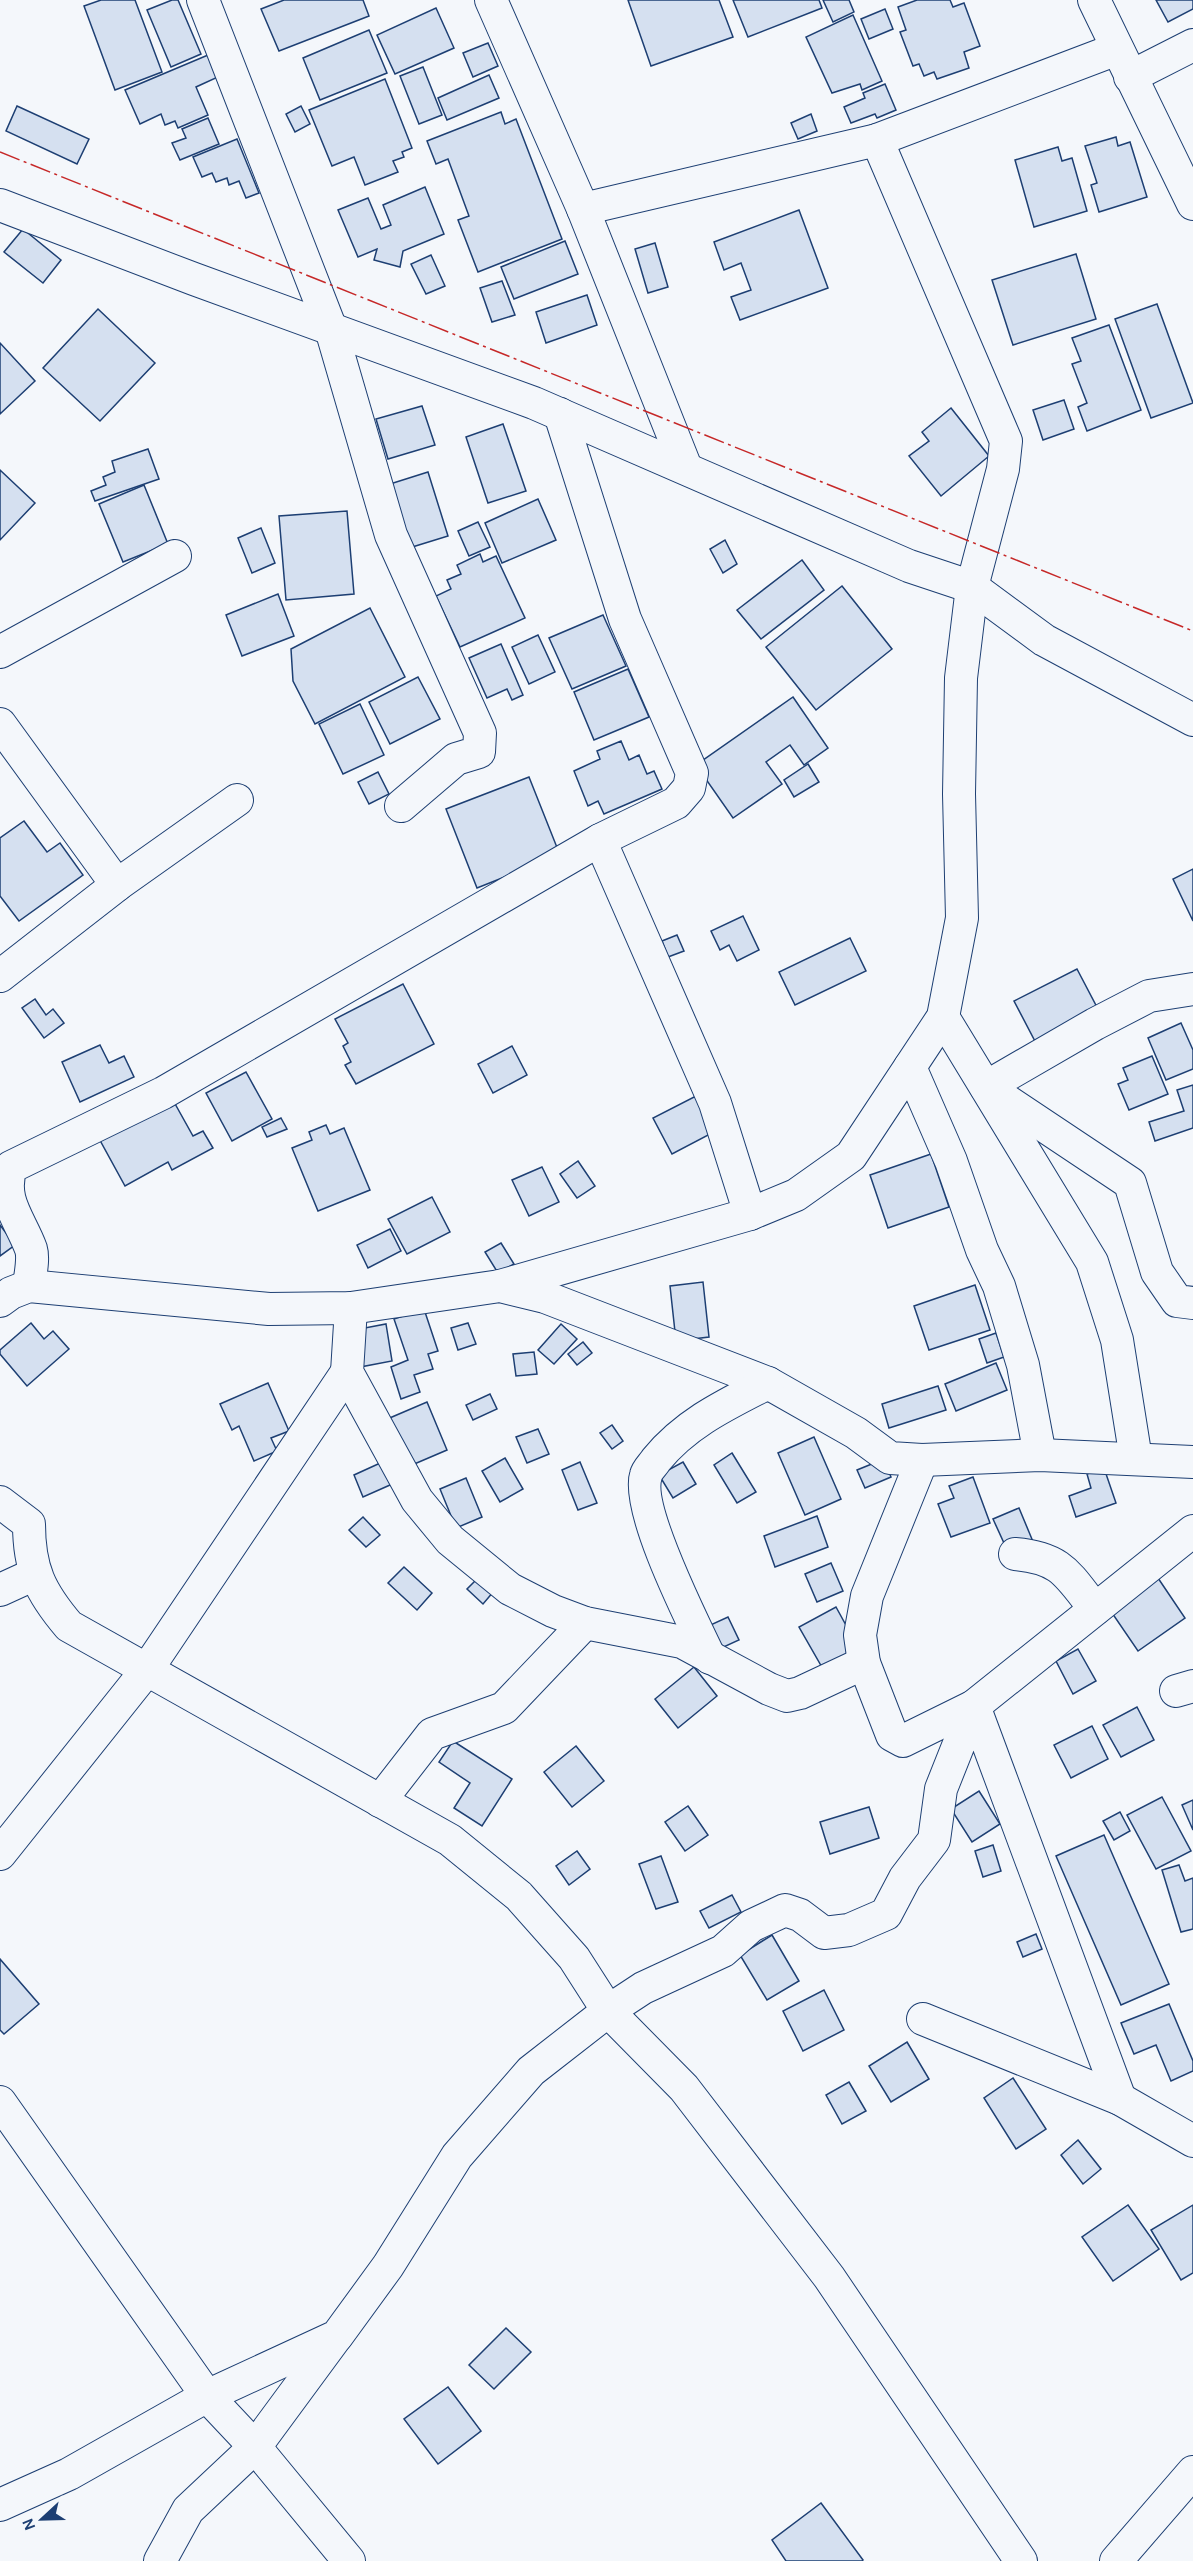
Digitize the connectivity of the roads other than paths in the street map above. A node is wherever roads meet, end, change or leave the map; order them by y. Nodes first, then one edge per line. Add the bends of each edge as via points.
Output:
1 (203, 0) edge
2 (491, 0) edge
3 (1094, 0) edge
4 (1193, 45) edge
5 (1117, 49) junction
6 (1131, 77) junction
7 (877, 140) junction
8 (1193, 204) edge
9 (0, 205) edge
10 (583, 209) junction
11 (331, 329) junction
12 (560, 414) junction
13 (686, 468) junction
14 (175, 556) dead end
15 (972, 587) junction
16 (0, 652) edge
17 (1193, 720) edge
18 (0, 724) edge
19 (237, 800) dead end
20 (401, 806) dead end
21 (600, 840) junction
22 (117, 885) junction
23 (0, 976) edge
24 (1193, 989) edge
25 (943, 1017) junction
26 (910, 1067) junction
27 (986, 1087) junction
28 (750, 1214) junction
29 (29, 1286) junction
30 (500, 1286) junction
31 (0, 1301) edge
32 (1193, 1303) edge
33 (351, 1308) junction
34 (348, 1372) junction
35 (768, 1383) junction
36 (1040, 1455) junction
37 (1136, 1459) junction
38 (922, 1460) junction
39 (1193, 1462) edge
40 (0, 1502) edge
41 (1193, 1531) edge
42 (1016, 1554) dead end
43 (35, 1574) junction
44 (0, 1590) edge
45 (1095, 1609) junction
46 (585, 1623) junction
47 (710, 1658) junction
48 (864, 1664) junction
49 (146, 1671) junction
50 (974, 1706) junction
51 (380, 1801) junction
52 (0, 1854) edge
53 (608, 2011) junction
54 (923, 2019) dead end
55 (1120, 2099) junction
56 (0, 2102) edge
57 (1193, 2141) edge
58 (337, 2336) junction
59 (207, 2396) junction
60 (255, 2448) junction
61 (1193, 2472) edge
62 (0, 2505) edge
63 (160, 2561) edge
64 (349, 2561) edge
65 (1021, 2561) edge
66 (1116, 2561) edge

1 - 11 street
2 - 10 street
3 - 5 street
4 - 6 street
5 - 6 street
5 - 7 street
6 - 8 street
7 - 10 street
7 - 15 street via 1006,441 1003,469
9 - 11 street
10 - 13 street
11 - 12 street
11 - 20 street via 391,535 480,733 479,752 456,759
12 - 13 street
12 - 21 street via 625,618 692,773 689,788 676,802
13 - 15 street via 909,566
14 - 16 street
15 - 17 street via 1044,640
15 - 25 street via 961,678 958,794 962,918
18 - 22 street
19 - 22 street
21 - 28 street via 715,1103
21 - 29 street via 163,1094 11,1167 3,1181 4,1194 32,1251
22 - 23 street
24 - 27 street via 1149,996
25 - 26 street
25 - 27 street
26 - 28 street via 851,1156 796,1196
26 - 36 street via 999,1286 1023,1365
27 - 32 street via 1130,1183 1157,1272 1177,1301
27 - 37 street via 1092,1262 1117,1340
28 - 30 street
29 - 31 street
29 - 33 street via 269,1309
30 - 33 street
30 - 35 street via 545,1298
33 - 34 street
34 - 46 street via 417,1500 450,1540 510,1589
34 - 49 street
35 - 38 street via 856,1433 891,1458
35 - 47 street via 702,1417 665,1449 646,1474 658,1545
36 - 37 street
36 - 38 street
37 - 39 street
38 - 48 street via 867,1596 860,1635
40 - 43 street via 29,1524 29,1552
41 - 45 street
42 - 45 street via 1037,1556 1063,1568
43 - 44 street
43 - 49 street via 46,1599 69,1626
45 - 50 street
46 - 47 street via 682,1642
46 - 51 street via 504,1708 432,1734
47 - 48 street via 787,1696
48 - 50 street via 896,1740 903,1741
49 - 51 street
49 - 52 street
50 - 53 street via 941,1789 933,1840 905,1878 886,1914 849,1930 824,1933 800,1915 785,1910 751,1926 723,1952 643,1988
50 - 55 street
51 - 53 street via 450,1840 519,1896 574,1958
53 - 58 street via 531,2071 457,2156 388,2266
53 - 65 street via 684,2088 829,2277
54 - 55 street
55 - 57 street
56 - 59 street
58 - 59 street
58 - 60 street
59 - 60 street
59 - 62 street via 69,2474
60 - 63 street via 188,2510
60 - 64 street
61 - 66 street

